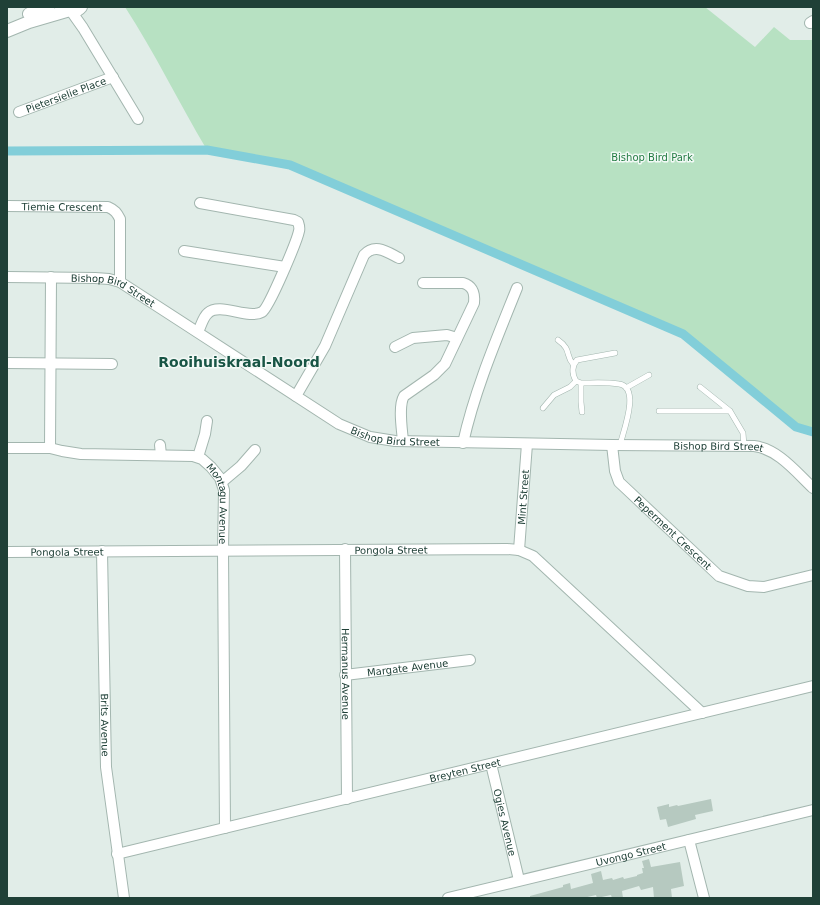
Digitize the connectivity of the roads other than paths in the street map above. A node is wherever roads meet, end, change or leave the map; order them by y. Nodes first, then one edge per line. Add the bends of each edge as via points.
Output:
1 (44, 8) edge
2 (76, 8) edge
3 (7, 23) edge
4 (7, 31) edge
5 (113, 76) junction
6 (20, 112) dead end
7 (138, 119) dead end
8 (200, 203) dead end
9 (7, 206) edge
10 (184, 251) dead end
11 (400, 258) dead end
12 (285, 267) junction
13 (7, 277) edge
14 (51, 277) junction
15 (120, 282) junction
16 (423, 283) dead end
17 (517, 288) dead end
18 (198, 332) junction
19 (458, 338) junction
20 (558, 340) dead end
21 (395, 347) dead end
22 (615, 353) dead end
23 (7, 363) edge
24 (51, 363) junction
25 (112, 364) dead end
26 (573, 364) junction
27 (649, 375) dead end
28 (579, 382) junction
29 (700, 387) dead end
30 (626, 388) junction
31 (296, 396) junction
32 (543, 408) dead end
33 (660, 411) dead end
34 (730, 411) junction
35 (582, 412) dead end
36 (207, 421) dead end
37 (403, 441) junction
38 (464, 443) junction
39 (527, 444) junction
40 (160, 445) dead end
41 (616, 445) junction
42 (744, 446) junction
43 (7, 448) edge
44 (50, 448) junction
45 (255, 450) dead end
46 (161, 455) junction
47 (198, 457) junction
48 (222, 482) junction
49 (813, 488) edge
50 (345, 549) junction
51 (519, 550) junction
52 (102, 551) junction
53 (223, 551) junction
54 (12, 552) edge
55 (813, 575) edge
56 (470, 660) dead end
57 (345, 675) junction
58 (813, 686) edge
59 (702, 713) junction
60 (491, 764) junction
61 (347, 799) junction
62 (813, 810) edge
63 (225, 828) junction
64 (689, 840) junction
65 (117, 854) junction
66 (519, 880) junction
67 (124, 898) edge
68 (448, 898) edge
69 (704, 898) edge

1 - 3 street
2 - 4 street
2 - 5 street, Pietersielie Place via 84,28
5 - 6 street, Pietersielie Place
5 - 7 street, Pietersielie Place
8 - 12 street via 298,222 299,230
9 - 15 street, Tiemie Crescent via 113,209 120,219
10 - 12 street
11 - 31 street via 378,248 368,250 364,255 325,346
12 - 18 street via 264,310 254,314 214,310 206,314
13 - 14 street, Bishop Bird Street
14 - 15 street, Bishop Bird Street via 102,278
14 - 24 street
15 - 18 street, Bishop Bird Street
16 - 19 street via 463,283 472,288 474,303
17 - 38 street via 493,347
18 - 31 street, Bishop Bird Street
19 - 21 street via 447,335 413,338
19 - 37 street via 442,368 402,398
20 - 26 lane via 567,347
22 - 26 lane via 583,358
23 - 24 street
24 - 25 street
24 - 44 street
26 - 28 lane via 572,370
27 - 30 lane
28 - 30 lane via 620,384
28 - 32 lane via 554,395
28 - 35 lane
29 - 34 lane
30 - 41 lane via 630,406
31 - 37 street, Bishop Bird Street via 355,432 384,440
33 - 34 lane
34 - 42 lane via 743,433
36 - 47 street
37 - 38 street, Bishop Bird Street
38 - 39 street, Bishop Bird Street
39 - 41 street, Bishop Bird Street
39 - 51 street, Mint Street
40 - 46 street
41 - 42 street, Bishop Bird Street
41 - 55 street, Peperment Crescent via 615,471 619,482 719,576 748,586 764,587
42 - 49 street, Bishop Bird Street via 764,447 774,453
43 - 44 street, Montagu Avenue
44 - 46 street, Montagu Avenue via 71,453
45 - 48 street
46 - 47 street, Montagu Avenue
47 - 48 street, Montagu Avenue via 211,467
48 - 53 street, Montagu Avenue
50 - 51 street, Pongola Street
50 - 53 street, Pongola Street
50 - 57 street, Hermanus Avenue
51 - 59 street, Pongola Street via 533,556
52 - 53 street, Pongola Street
52 - 54 street, Pongola Street
52 - 65 street, Brits Avenue via 104,744
53 - 63 street, Montagu Avenue
56 - 57 street, Margate Avenue
57 - 61 street, Hermanus Avenue
58 - 59 street, Breyten Street
59 - 60 street, Breyten Street
60 - 61 street, Breyten Street
60 - 66 street, Ogies Avenue
61 - 63 street, Breyten Street
62 - 64 street, Uvongo Street
63 - 65 street, Breyten Street
64 - 66 street, Uvongo Street
64 - 69 street
65 - 67 street, Brits Avenue
66 - 68 street, Uvongo Street

